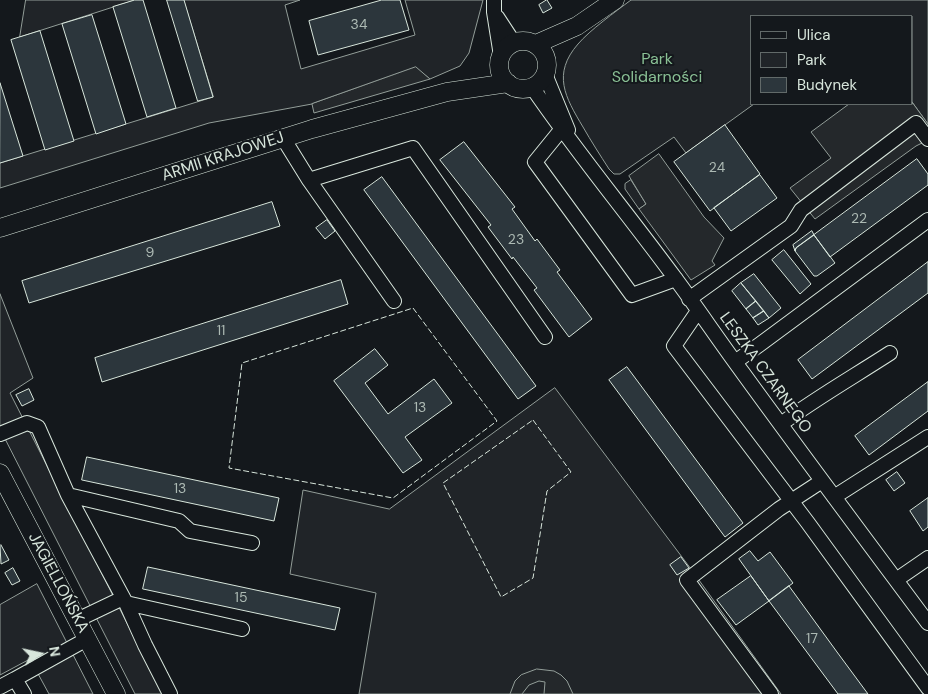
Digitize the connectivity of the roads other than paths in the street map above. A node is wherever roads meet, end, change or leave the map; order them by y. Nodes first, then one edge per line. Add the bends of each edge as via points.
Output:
1 (615, 0) edge
2 (494, 6) edge
3 (577, 26) junction
4 (514, 43) junction
5 (536, 44) junction
6 (500, 62) junction
7 (546, 68) junction
8 (508, 83) junction
9 (532, 87) junction
10 (448, 92) junction
11 (561, 130) junction
12 (283, 138) junction
13 (928, 139) edge
14 (574, 144) junction
15 (309, 180) junction
16 (928, 220) edge
17 (0, 228) edge
18 (676, 279) junction
19 (689, 298) junction
20 (394, 301) dead end
21 (698, 312) junction
22 (545, 338) dead end
23 (890, 353) dead end
24 (735, 362) junction
25 (781, 424) junction
26 (0, 434) edge
27 (928, 437) edge
28 (0, 473) edge
29 (822, 481) junction
30 (68, 495) junction
31 (834, 497) junction
32 (791, 502) junction
33 (252, 543) dead end
34 (928, 558) edge
35 (896, 580) junction
36 (124, 601) junction
37 (77, 620) junction
38 (928, 623) edge
39 (242, 629) dead end
40 (87, 639) junction
41 (15, 679) junction
42 (0, 687) edge
43 (928, 688) edge
44 (24, 694) edge
45 (116, 694) edge
46 (170, 694) edge
47 (771, 694) edge

1 - 3 street
2 - 4 street
2 - 6 street
3 - 5 street
3 - 7 street
4 - 5 street
4 - 6 street via 508,46
5 - 7 street via 544,52
6 - 8 street via 501,73
6 - 10 street, ARMII KRAJOWEJ
7 - 9 street via 538,84
7 - 14 street, LESZKA CZARNEGO
8 - 9 street via 519,88
8 - 10 street, ARMII KRAJOWEJ
9 - 11 street, LESZKA CZARNEGO
10 - 12 street, ARMII KRAJOWEJ
11 - 14 street, LESZKA CZARNEGO
11 - 18 street via 535,162 632,295
12 - 15 street
12 - 17 street, ARMII KRAJOWEJ
13 - 19 street via 916,123 801,210 791,226
14 - 18 street, LESZKA CZARNEGO
15 - 20 street
15 - 22 street via 412,148
16 - 24 street
18 - 19 street, LESZKA CZARNEGO
19 - 21 street, LESZKA CZARNEGO
21 - 24 street, LESZKA CZARNEGO
21 - 32 street via 674,346
23 - 25 street
24 - 25 street, LESZKA CZARNEGO
25 - 29 street, LESZKA CZARNEGO
26 - 30 street via 27,423 38,427
27 - 31 street
28 - 37 street, JAGIELLOŃSKA
29 - 31 street, LESZKA CZARNEGO
29 - 32 street
30 - 33 street via 179,521 190,531
30 - 36 street
31 - 35 street, LESZKA CZARNEGO
32 - 43 street
32 - 47 street via 687,580
34 - 35 street
35 - 38 street, LESZKA CZARNEGO
36 - 37 street
36 - 39 street
36 - 46 street
37 - 40 street, JAGIELLOŃSKA
40 - 41 street
40 - 45 street, JAGIELLOŃSKA
41 - 42 street
41 - 44 street

